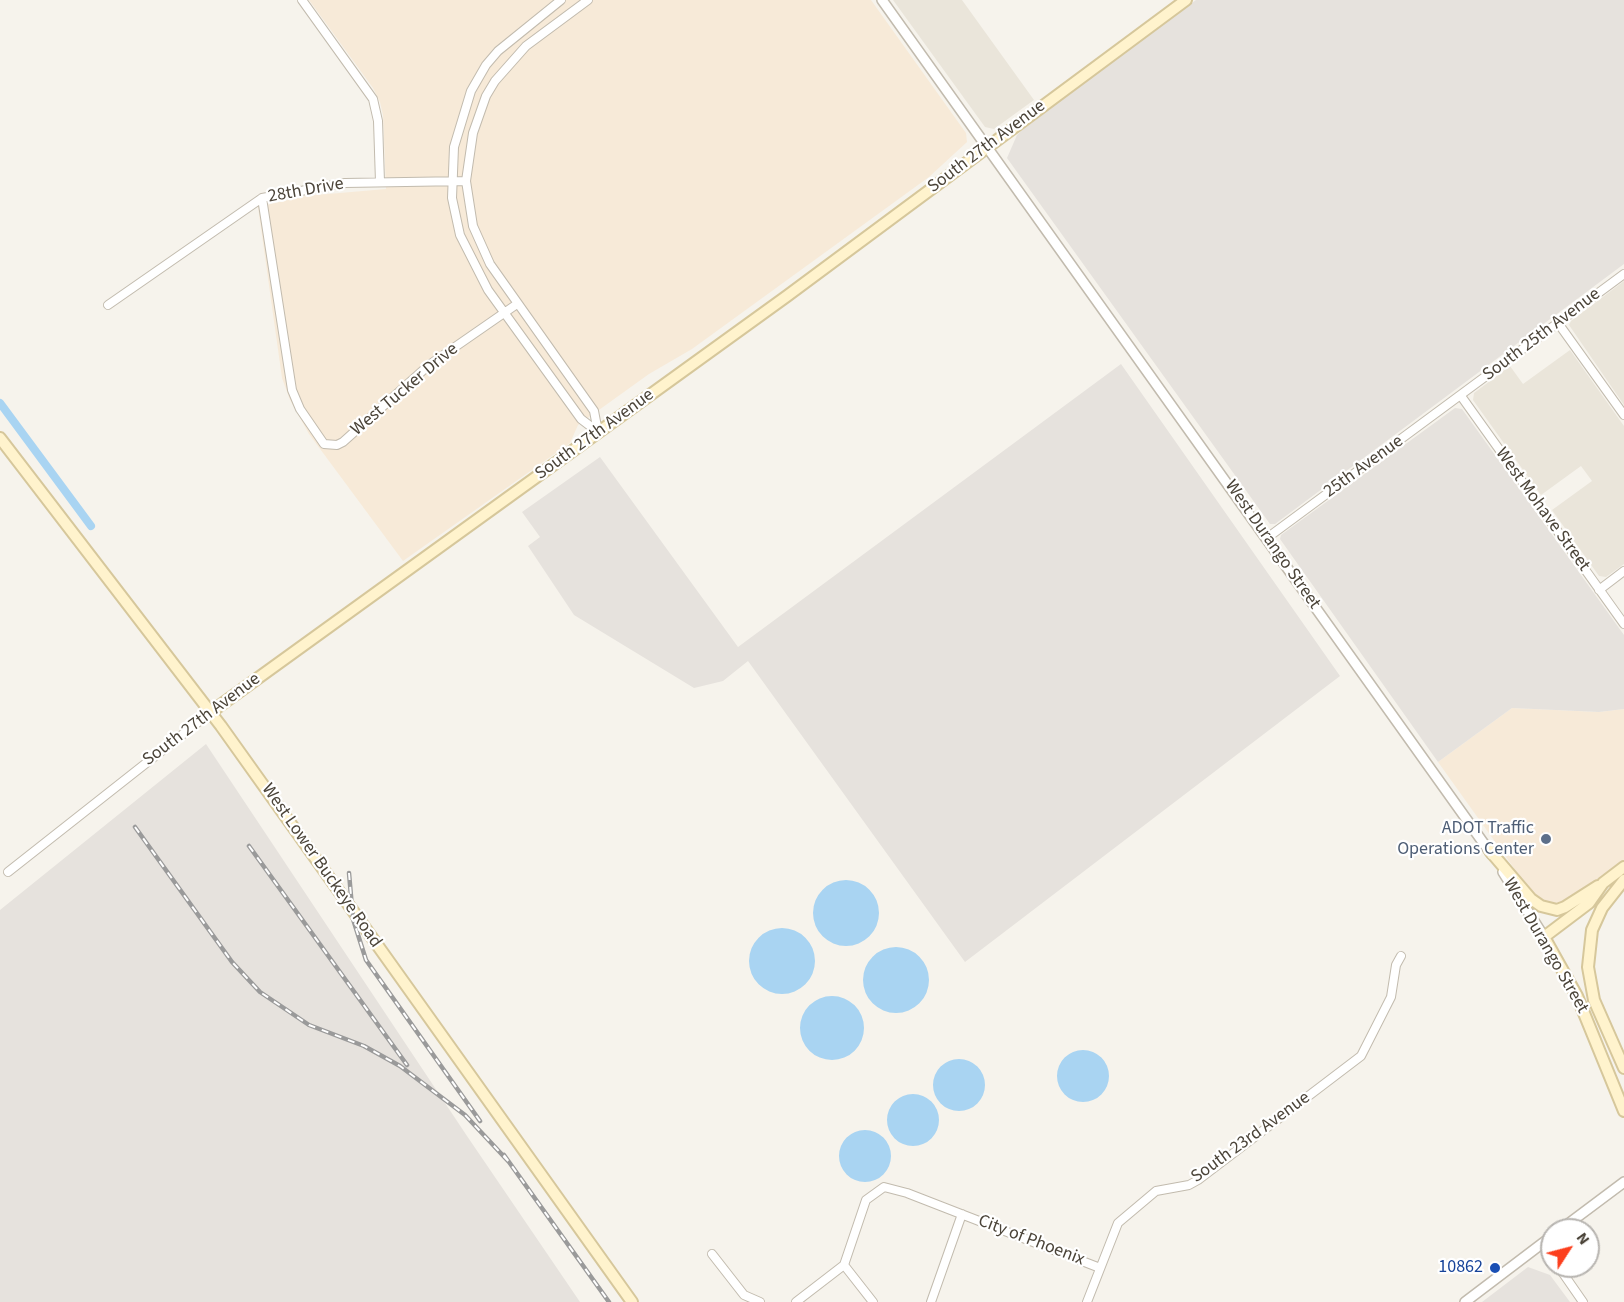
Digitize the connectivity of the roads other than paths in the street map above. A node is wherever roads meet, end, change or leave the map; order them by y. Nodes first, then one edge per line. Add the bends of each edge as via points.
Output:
1 (302, 0) edge
2 (561, 0) edge
3 (588, 0) edge
4 (882, 0) edge
5 (1186, 0) edge
6 (988, 146) junction
7 (451, 181) junction
8 (466, 181) junction
9 (380, 182) junction
10 (262, 198) junction
11 (1624, 274) edge
12 (517, 304) junction
13 (108, 305) dead end
14 (504, 312) junction
15 (1558, 323) junction
16 (1461, 396) junction
17 (1624, 415) edge
18 (598, 432) junction
19 (0, 438) edge
20 (1267, 538) junction
21 (1624, 571) edge
22 (1599, 590) junction
23 (1624, 624) edge
24 (211, 712) junction
25 (1490, 852) junction
26 (1624, 867) edge
27 (8, 872) dead end
28 (1624, 880) edge
29 (1603, 883) junction
30 (1544, 937) junction
31 (1401, 956) dead end
32 (1624, 1068) edge
33 (1624, 1111) edge
34 (1624, 1183) edge
35 (962, 1214) junction
36 (1576, 1218) edge
37 (1540, 1246) edge
38 (712, 1254) dead end
39 (844, 1265) junction
40 (1100, 1268) junction
41 (1566, 1278) edge
42 (632, 1302) edge
43 (760, 1302) edge
44 (796, 1302) edge
45 (873, 1302) edge
46 (931, 1302) edge
47 (1087, 1302) edge
48 (1465, 1302) edge
49 (1583, 1302) edge

1 - 9 street via 373,99 378,121
2 - 7 street via 517,33 486,65 461,117
3 - 8 street via 526,46 495,81 472,133
4 - 6 street, West Durango Street
5 - 6 main road, South 27th Avenue
6 - 18 main road, South 27th Avenue
6 - 20 street, West Durango Street
7 - 8 street, 28th Drive
7 - 9 street, 28th Drive
7 - 14 street via 463,242
8 - 12 street via 473,226 481,247
9 - 10 street, 28th Drive via 321,186
10 - 13 street, 28th Drive
10 - 14 street, West Tucker Drive via 292,390 324,444 344,442 429,365
11 - 15 street, South 25th Avenue
12 - 14 street, West Tucker Drive
12 - 18 street via 594,411
14 - 18 street via 581,419
15 - 16 street, South 25th Avenue
15 - 17 street
16 - 20 street, 25th Avenue
16 - 22 street, West Mohave Street
18 - 24 main road, South 27th Avenue
19 - 24 main road, West Lower Buckeye Road
20 - 25 street, West Durango Street
21 - 22 street
22 - 23 street, West Mohave Street
24 - 27 street, South 27th Avenue
24 - 42 main road, West Lower Buckeye Road
25 - 29 main road via 1541,906 1557,910
25 - 30 street, West Durango Street
26 - 29 main road
28 - 32 main road via 1602,908 1592,930 1588,961 1594,1000
29 - 30 main road via 1589,903
30 - 33 main road, West Durango Street via 1577,996
31 - 40 street, South 23rd Avenue via 1391,997 1361,1056 1198,1180 1156,1191 1118,1223
34 - 36 street
35 - 39 street, City of Phoenix via 884,1187 866,1200
35 - 40 street, City of Phoenix
35 - 46 street, City of Phoenix
37 - 48 street
38 - 43 street via 744,1295
39 - 44 street
39 - 45 street
40 - 47 street, South 23rd Avenue
41 - 49 street

